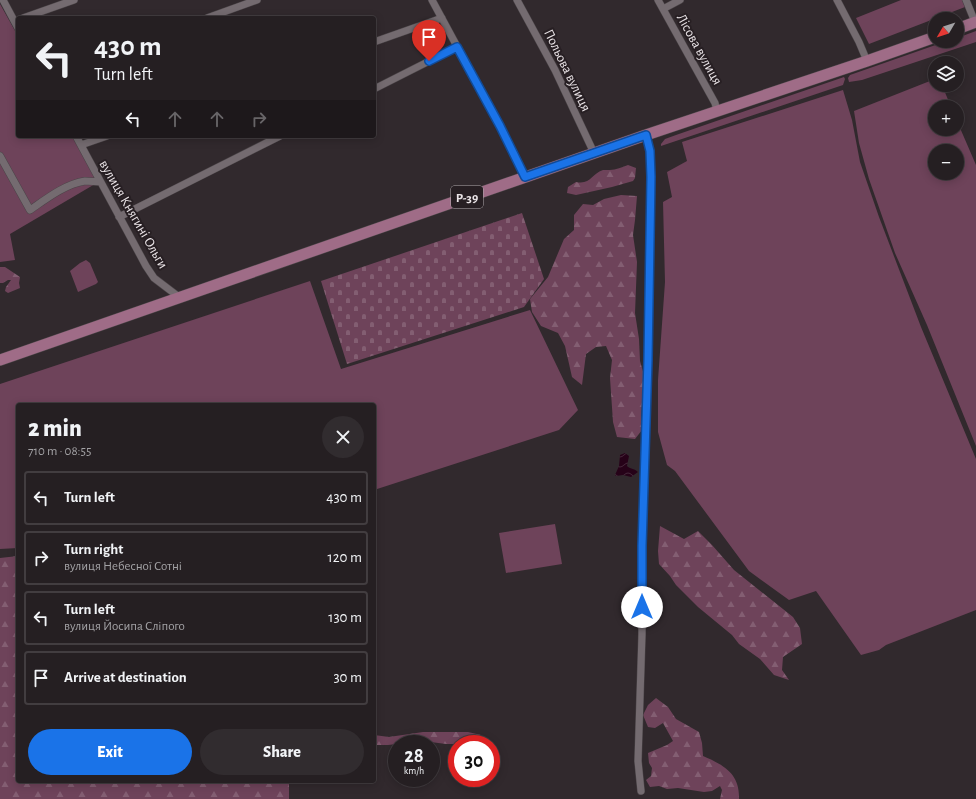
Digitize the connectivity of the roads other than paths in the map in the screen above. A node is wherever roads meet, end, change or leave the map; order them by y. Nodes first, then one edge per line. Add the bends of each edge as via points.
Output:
1 (3, 0) edge
2 (74, 0) edge
3 (257, 0) edge
4 (432, 0) edge
5 (517, 0) edge
6 (658, 0) edge
7 (680, 0) edge
8 (837, 0) edge
9 (968, 3) edge
10 (663, 9) junction
11 (29, 16) edge
12 (213, 16) edge
13 (442, 18) junction
14 (16, 21) edge
15 (976, 22) edge
16 (964, 26) edge
17 (928, 39) edge
18 (376, 41) edge
19 (457, 47) junction
20 (867, 61) junction
21 (376, 88) edge
22 (717, 111) junction
23 (646, 135) junction
24 (77, 138) edge
25 (101, 138) edge
26 (276, 138) edge
27 (81, 145) junction
28 (594, 153) junction
29 (0, 156) edge
30 (525, 177) junction
31 (100, 182) junction
32 (119, 217) junction
33 (179, 297) junction
34 (0, 360) edge
35 (641, 791) dead end

1 - 14 street
2 - 11 street
3 - 12 street
4 - 13 street
5 - 28 street, Польова вулиця via 555,70
6 - 10 street, Лісова вулиця
7 - 10 street
8 - 20 street
9 - 15 street
10 - 22 street, Лісова вулиця
13 - 18 street
13 - 19 street
15 - 16 main road
17 - 20 main road, Р-39
19 - 21 street
19 - 30 street
20 - 22 main road, Р-39
22 - 23 main road, Р-39
23 - 28 main road, Р-39
23 - 35 street via 650,151 651,177 638,761
24 - 27 street, вулиця Княгині Ольги
25 - 27 street
26 - 32 street
27 - 31 street, вулиця Княгині Ольги
28 - 30 main road, Р-39
29 - 31 street via 30,210 69,186 85,181
30 - 33 main road, Р-39
31 - 32 street, вулиця Княгині Ольги
32 - 33 street, вулиця Княгині Ольги via 154,278
33 - 34 main road, Р-39

